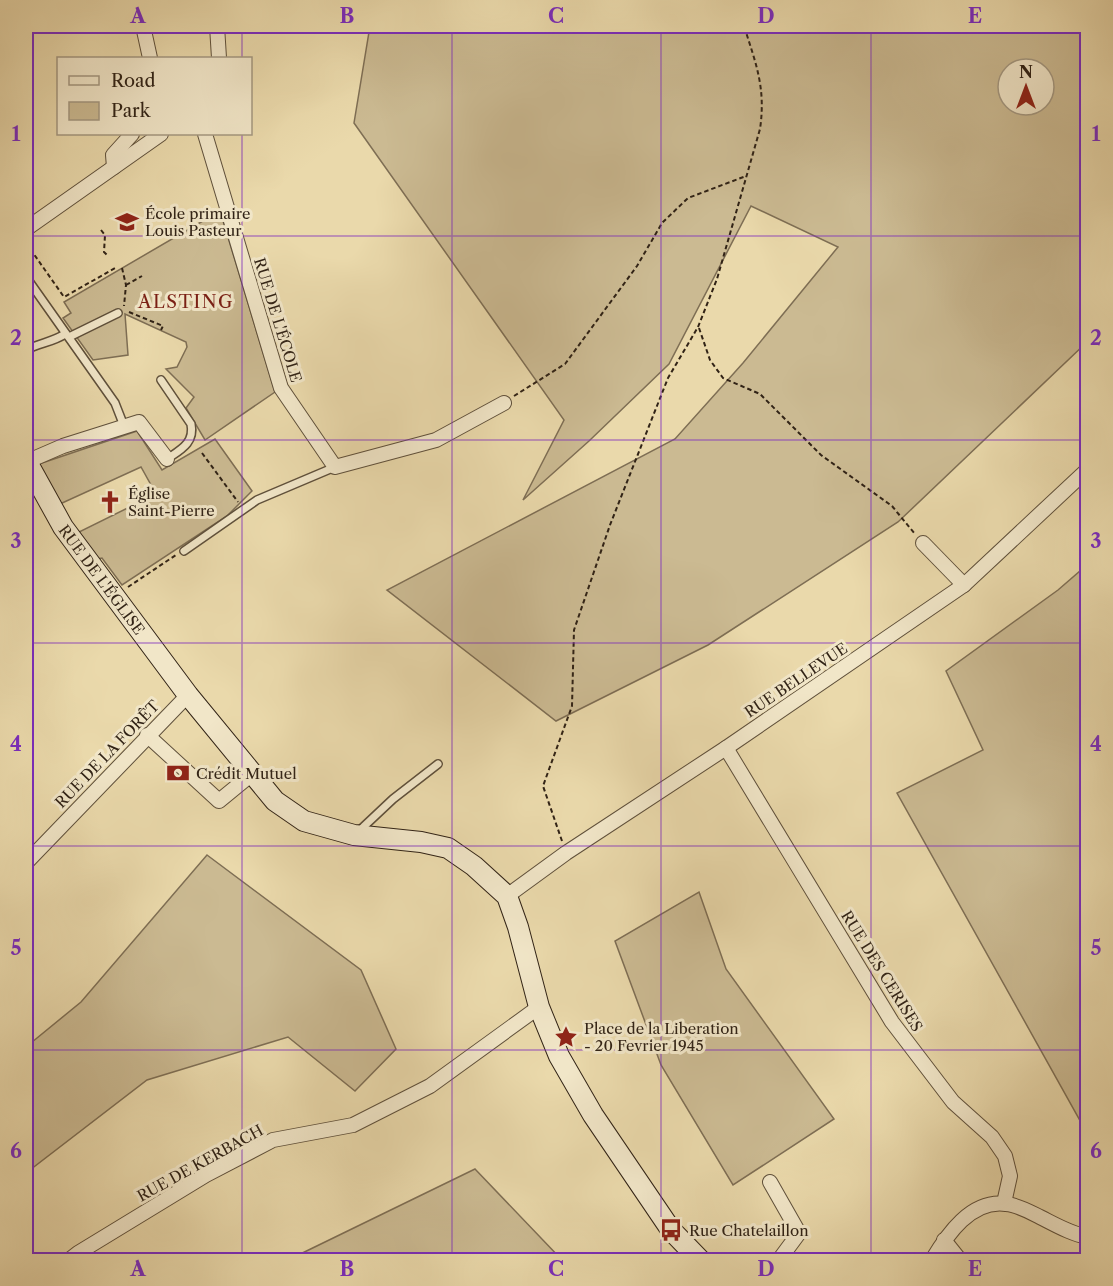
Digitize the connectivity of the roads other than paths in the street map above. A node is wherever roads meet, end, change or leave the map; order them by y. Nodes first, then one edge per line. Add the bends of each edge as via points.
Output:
1 (143, 26) edge
2 (217, 26) edge
3 (150, 57) edge
4 (219, 57) edge
5 (131, 135) edge
6 (160, 135) edge
7 (205, 135) edge
8 (114, 167) junction
9 (26, 229) edge
10 (26, 277) edge
11 (118, 313) dead end
12 (67, 335) junction
13 (26, 350) edge
14 (161, 380) dead end
15 (504, 403) road end
16 (124, 426) junction
17 (167, 459) joint
18 (26, 461) edge
19 (335, 468) junction
20 (1088, 469) edge
21 (923, 543) road end
22 (184, 550) road end
23 (964, 585) junction
24 (188, 695) junction
25 (147, 735) junction
26 (726, 748) junction
27 (438, 764) dead end
28 (252, 774) junction
29 (356, 835) junction
30 (26, 862) edge
31 (507, 896) junction
32 (539, 1007) junction
33 (770, 1182) dead end
34 (1004, 1203) junction
35 (1088, 1237) edge
36 (944, 1240) junction
37 (69, 1260) edge
38 (700, 1260) edge
39 (779, 1260) edge
40 (932, 1260) edge
41 (960, 1260) edge

1 - 3 street
2 - 4 street
5 - 8 street via 113,155
6 - 8 street
7 - 19 street, RUE DE L'ÉCOLE via 281,388
8 - 9 street
10 - 12 lane
11 - 12 lane
12 - 13 lane
12 - 16 lane via 115,403
14 - 17 lane via 192,431 187,445
15 - 19 street via 436,440
16 - 17 street via 139,422
16 - 18 street
18 - 24 main road, RUE DE L'ÉGLISE via 63,526
19 - 22 lane via 257,500
20 - 23 street, RUE BELLEVUE
21 - 23 street
23 - 26 street, RUE BELLEVUE
24 - 25 street, RUE DE LA FORÊT
24 - 28 main road, RUE DE L'ÉGLISE
25 - 28 street via 219,801
25 - 30 street, RUE DE LA FORÊT
26 - 31 street, RUE BELLEVUE
26 - 34 street, RUE DES CERISES via 892,1022 952,1101 992,1137 1005,1156 1010,1176
27 - 29 lane
28 - 29 main road, RUE DE L'ÉGLISE via 275,801 304,821
29 - 31 main road, RUE DE L'ÉGLISE via 448,848
31 - 32 main road
32 - 37 street, RUE DE KERBACH via 430,1086 353,1125 273,1140 206,1175
32 - 38 main road via 559,1056 593,1114 671,1230
33 - 39 street via 799,1233
34 - 35 street
34 - 36 street via 965,1216
36 - 40 street
36 - 41 street

